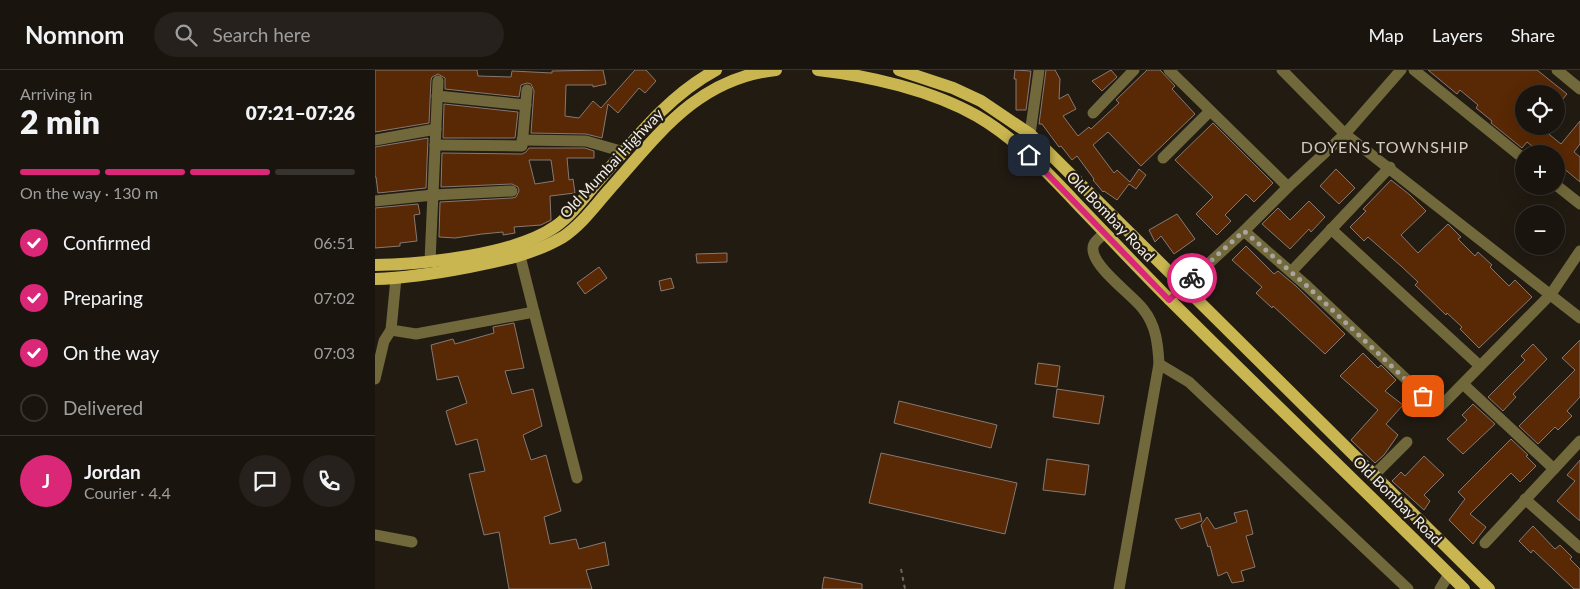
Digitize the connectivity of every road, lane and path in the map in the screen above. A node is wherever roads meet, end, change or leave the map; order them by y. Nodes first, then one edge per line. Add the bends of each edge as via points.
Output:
1 (716, 70) edge
2 (776, 70) edge
3 (818, 70) edge
4 (899, 70) edge
5 (1039, 70) edge
6 (1134, 70) edge
7 (1169, 70) edge
8 (1282, 70) edge
9 (1401, 70) edge
10 (1414, 70) edge
11 (1557, 70) edge
12 (438, 80) dead end
13 (527, 90) dead end
14 (1580, 90) edge
15 (437, 96) junction
16 (526, 105) junction
17 (1210, 111) junction
18 (1093, 113) dead end
19 (436, 129) junction
20 (1030, 134) junction
21 (1345, 134) junction
22 (375, 140) edge
23 (522, 140) junction
24 (435, 145) junction
25 (624, 152) junction
26 (1515, 152) edge
27 (1163, 158) dead end
28 (1390, 167) junction
29 (1288, 186) junction
30 (512, 191) dead end
31 (1565, 192) edge
32 (433, 195) junction
33 (375, 201) edge
34 (1580, 204) edge
35 (1331, 229) junction
36 (1244, 231) junction
37 (1105, 233) junction
38 (1580, 251) edge
39 (520, 256) junction
40 (430, 262) junction
41 (375, 265) edge
42 (1291, 272) junction
43 (396, 278) junction
44 (375, 279) edge
45 (1182, 287) junction
46 (1551, 294) junction
47 (1169, 300) junction
48 (535, 312) junction
49 (1580, 318) edge
50 (391, 330) junction
51 (1159, 364) junction
52 (1480, 366) junction
53 (375, 379) edge
54 (1463, 384) junction
55 (1580, 441) edge
56 (1407, 442) dead end
57 (1554, 469) junction
58 (1373, 476) junction
59 (577, 478) dead end
60 (1525, 499) junction
61 (375, 536) edge
62 (412, 542) dead end
63 (1485, 543) dead end
64 (1580, 548) edge
65 (901, 569) dead end
66 (1449, 574) junction
67 (905, 589) edge
68 (1119, 589) edge
69 (1408, 589) edge
70 (1440, 589) edge
71 (1464, 589) edge
72 (1489, 589) edge

1 - 25 main road, Old Mumbai Highway via 682,92
2 - 39 main road, Old Mumbai Highway via 727,82 690,104 583,221 564,236
3 - 37 main road, Old Bombay Road via 846,73 916,91 975,115 1016,142
4 - 20 main road, Old Bombay Road via 981,101
5 - 20 street
6 - 18 street
7 - 17 street
8 - 21 street
9 - 21 street
10 - 26 street
11 - 14 street
12 - 15 street
13 - 16 street
15 - 16 street
15 - 19 street
16 - 23 street
17 - 27 street
17 - 29 street
19 - 22 street
19 - 24 street
20 - 45 main road, Old Bombay Road
21 - 28 street
21 - 29 street
23 - 24 street via 522,146
23 - 25 street via 586,142
24 - 32 street
25 - 40 main road, Old Mumbai Highway via 574,210 537,237 490,251
28 - 35 street
28 - 46 street
29 - 36 street
30 - 32 street
31 - 34 street
32 - 33 street
32 - 40 street
35 - 42 street
35 - 52 street
36 - 42 street
36 - 45 street
37 - 47 main road, Old Bombay Road
37 - 51 street via 1094,242 1095,260 1150,320 1158,342
38 - 46 street
39 - 43 main road, Old Mumbai Highway via 440,273
39 - 48 street
40 - 41 main road, Old Mumbai Highway
42 - 54 street via 1438,409
43 - 44 main road, Old Mumbai Highway
43 - 50 street
45 - 47 street
45 - 58 main road, Old Bombay Road
46 - 49 street
46 - 52 street
47 - 66 main road, Old Bombay Road
48 - 50 street via 415,334
48 - 59 street
50 - 53 street via 384,341
51 - 68 street
51 - 69 street via 1189,382
52 - 54 street
54 - 57 street
55 - 57 street
56 - 58 street
57 - 60 street
58 - 72 main road, Old Bombay Road
60 - 63 street
60 - 64 street
61 - 62 street
65 - 67 path
66 - 70 street
66 - 71 main road, Old Bombay Road

